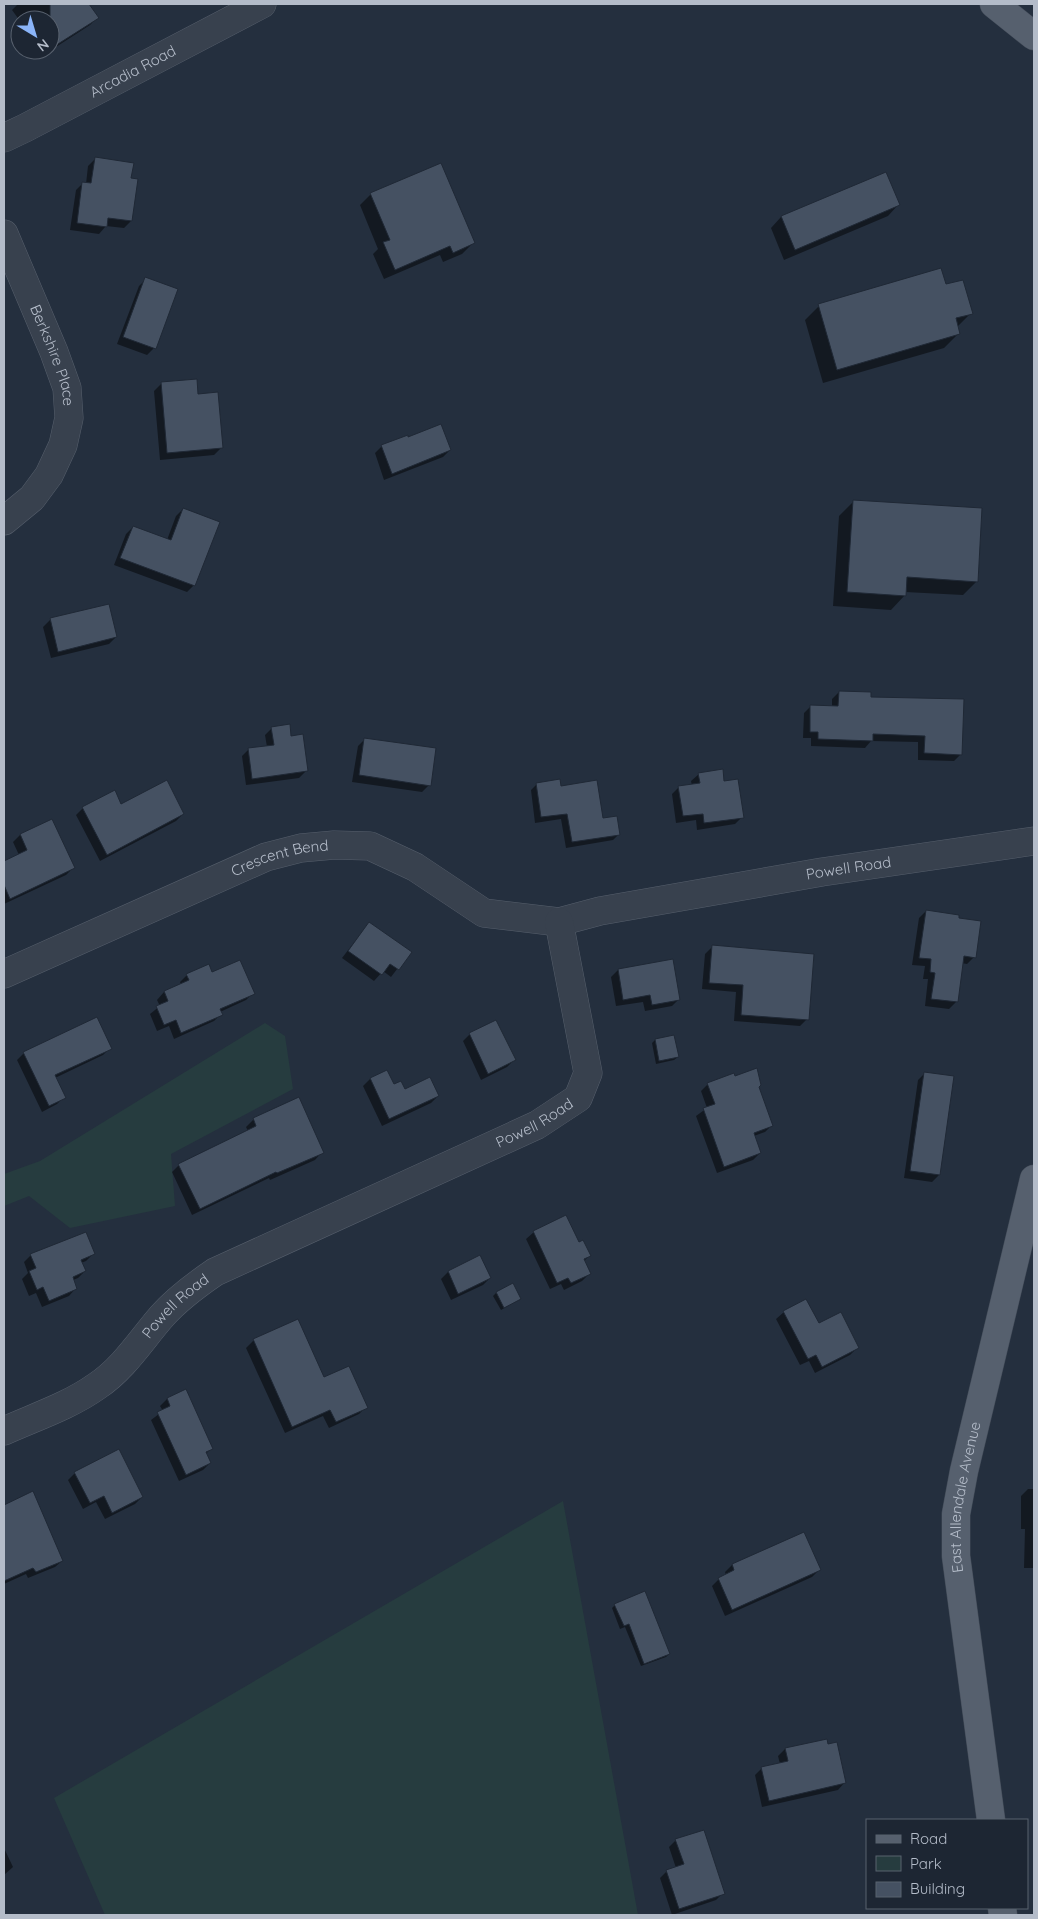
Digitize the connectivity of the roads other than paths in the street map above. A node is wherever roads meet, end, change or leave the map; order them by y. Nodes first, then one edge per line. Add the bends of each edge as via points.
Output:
1 (262, 4) edge
2 (994, 4) edge
3 (1034, 36) edge
4 (4, 138) edge
5 (4, 234) edge
6 (4, 521) edge
7 (1034, 841) edge
8 (560, 922) junction
9 (4, 974) edge
10 (1034, 1179) edge
11 (4, 1432) edge
12 (990, 1819) edge

1 - 4 street, Arcadia Road
2 - 3 main road
5 - 6 street, Berkshire Place via 67,388 70,418 63,445 49,475 32,498
7 - 8 street, Powell Road via 822,872 600,911
8 - 9 street, Crescent Bend via 484,913 414,867 370,846 334,844 266,856
8 - 11 street, Powell Road via 588,1073 578,1098 537,1125 215,1272 162,1316 126,1361 98,1386
10 - 12 main road, East Allendale Avenue via 956,1514 956,1556

